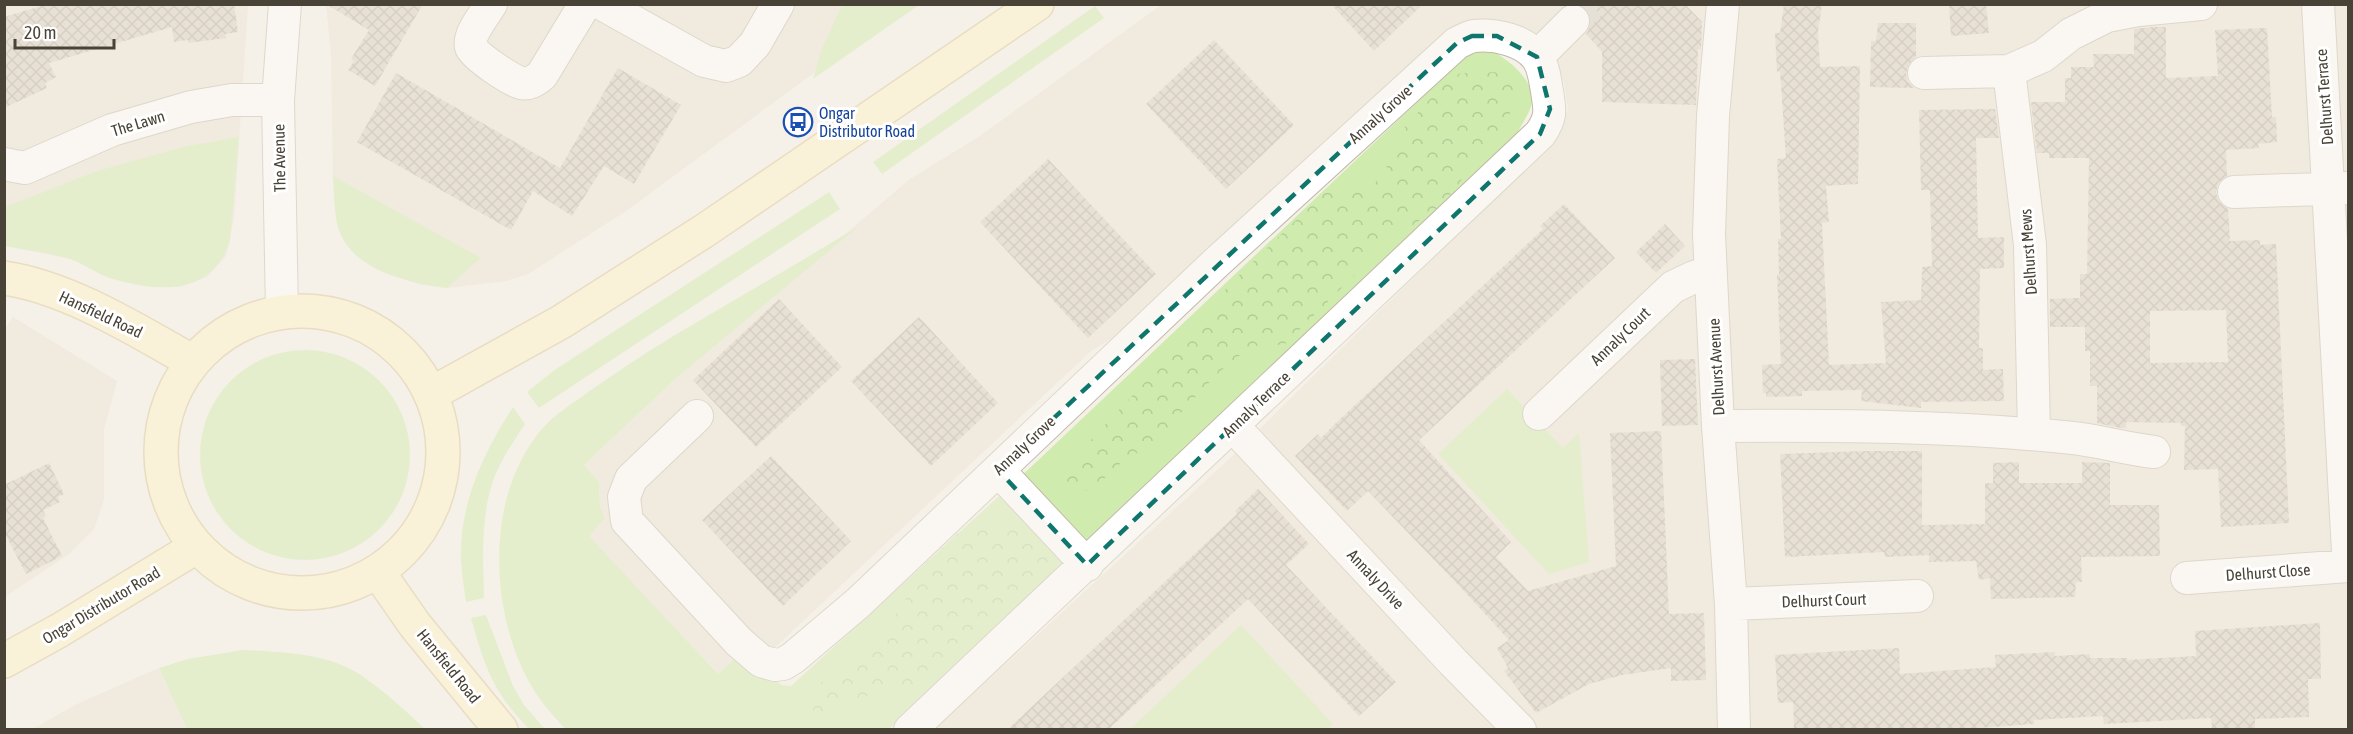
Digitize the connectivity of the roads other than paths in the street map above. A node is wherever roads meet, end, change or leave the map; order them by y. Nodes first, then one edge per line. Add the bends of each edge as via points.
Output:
1 (285, 4) edge
2 (491, 4) edge
3 (585, 4) edge
4 (602, 4) edge
5 (778, 4) edge
6 (1037, 4) edge
7 (1723, 4) edge
8 (2201, 4) edge
9 (2318, 4) edge
10 (1573, 21) tunnel mouth
11 (1537, 57) junction
12 (2009, 71) junction
13 (1924, 73) dead end
14 (278, 100) junction
15 (4, 164) edge
16 (2339, 188) edge
17 (2234, 192) dead end
18 (1710, 272) junction
19 (4, 278) edge
20 (282, 312) junction
21 (194, 362) junction
22 (2343, 378) edge
23 (431, 394) junction
24 (1539, 414) dead end
25 (697, 416) dead end
26 (1233, 426) junction
27 (1718, 426) junction
28 (2034, 435) junction
29 (2154, 452) dead end
30 (998, 470) junction
31 (196, 547) junction
32 (2349, 552) edge
33 (1087, 565) junction
34 (2349, 566) edge
35 (378, 572) junction
36 (2187, 578) dead end
37 (1917, 596) dead end
38 (1731, 604) junction
39 (4, 661) edge
40 (501, 729) edge
41 (910, 729) edge
42 (1520, 729) edge
43 (1734, 729) edge

1 - 14 street, The Avenue
2 - 3 street via 471,38 471,48 476,56 521,84 542,75
4 - 5 street via 704,61 726,66 739,61 755,44
6 - 23 street via 694,237 561,322
7 - 18 street, Delhurst Avenue via 1713,116
8 - 12 street via 2107,16 2071,34 2043,56
9 - 16 street, Delhurst Terrace
10 - 11 street
11 - 26 street, Annaly Terrace via 1550,109 1549,122 1540,135
11 - 30 street, Annaly Grove via 1497,36 1472,36 1457,43 1217,262
12 - 13 street
12 - 28 street, Delhurst Mews via 2030,245
14 - 15 street, The Lawn via 232,100 191,107 112,130 26,168
14 - 20 street, The Avenue
16 - 17 street
16 - 22 street, Delhurst Terrace
18 - 24 street, Annaly Court via 1673,286
18 - 27 street, Delhurst Avenue
19 - 21 street, Hansfield Road via 59,294 126,324
20 - 21 street via 236,328 213,342
20 - 23 street via 327,313 354,320 379,333 406,357
21 - 31 street via 172,397 161,436 160,462 177,519
22 - 32 street, Delhurst Terrace
23 - 35 street via 441,423 441,483 427,520 408,546
25 - 30 street, Annaly Grove via 631,478 624,497 627,521 739,642 762,661 775,665 806,649
26 - 33 street, Annaly Terrace
26 - 42 street, Annaly Drive
27 - 28 street via 1856,425
27 - 38 street, Delhurst Avenue
28 - 29 street via 2077,438
30 - 33 street
31 - 35 street via 236,578 262,589 291,594 338,590
31 - 39 street, Ongar Distributor Road
33 - 41 street, Annaly Terrace
34 - 36 street, Delhurst Close
35 - 40 street, Hansfield Road via 415,625
37 - 38 street, Delhurst Court
38 - 43 street, Delhurst Avenue

